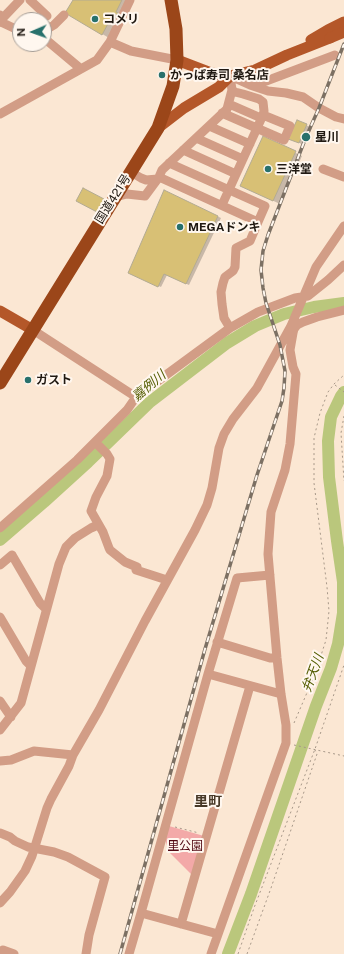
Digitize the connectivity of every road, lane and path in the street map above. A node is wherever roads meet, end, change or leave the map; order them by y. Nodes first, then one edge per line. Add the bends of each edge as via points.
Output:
1 (20, 0) edge
2 (30, 0) edge
3 (130, 0) edge
4 (171, 0) edge
5 (43, 12) edge
6 (64, 16) dead end
7 (1, 17) edge
8 (344, 22) edge
9 (52, 26) edge
10 (12, 27) edge
11 (344, 32) edge
12 (329, 34) junction
13 (110, 42) junction
14 (52, 45) edge
15 (335, 55) dead end
16 (177, 60) junction
17 (81, 69) junction
18 (230, 76) junction
19 (253, 86) junction
20 (232, 90) junction
21 (229, 104) junction
22 (222, 113) junction
23 (0, 114) edge
24 (262, 116) junction
25 (344, 119) edge
26 (209, 126) junction
27 (158, 128) junction
28 (256, 129) junction
29 (196, 138) junction
30 (250, 144) junction
31 (183, 150) junction
32 (243, 159) junction
33 (170, 163) junction
34 (323, 169) dead end
35 (131, 170) junction
36 (236, 174) junction
37 (158, 178) junction
38 (344, 178) edge
39 (229, 190) junction
40 (114, 198) junction
41 (222, 205) junction
42 (258, 222) junction
43 (344, 226) edge
44 (344, 265) edge
45 (303, 298) junction
46 (344, 310) edge
47 (0, 311) edge
48 (293, 327) junction
49 (230, 328) junction
50 (33, 330) junction
51 (344, 375) edge
52 (0, 383) edge
53 (334, 384) junction
54 (344, 392) edge
55 (136, 397) junction
56 (344, 416) edge
57 (96, 443) junction
58 (344, 481) edge
59 (98, 525) junction
60 (0, 528) edge
61 (0, 565) edge
62 (270, 575) junction
63 (167, 580) junction
64 (46, 609) junction
65 (0, 618) edge
66 (217, 642) junction
67 (277, 658) junction
68 (344, 665) edge
69 (31, 666) junction
70 (208, 674) junction
71 (250, 686) junction
72 (281, 694) junction
73 (0, 701) edge
74 (11, 717) junction
75 (0, 730) edge
76 (288, 739) junction
77 (315, 749) junction
78 (73, 755) junction
79 (344, 756) edge
80 (0, 761) edge
81 (166, 824) junction
82 (0, 833) edge
83 (207, 836) junction
84 (35, 849) junction
85 (0, 903) edge
86 (141, 913) junction
87 (181, 924) junction
88 (218, 934) junction
89 (0, 954) edge
90 (14, 954) edge
91 (86, 954) edge
92 (129, 954) edge
93 (211, 954) edge
94 (238, 954) edge
95 (247, 954) edge

1 - 7 street
2 - 5 street
3 - 13 street
4 - 16 highway, 国道421号 via 176,28
6 - 9 street
7 - 10 street via 3,23
8 - 12 main road
11 - 12 main road, bridge
12 - 18 main road via 255,70
13 - 16 street via 131,50
13 - 17 street via 97,60
14 - 17 street
15 - 19 street
16 - 18 main road via 211,73
16 - 27 highway, 国道421号 via 173,86
17 - 23 street
18 - 19 street
18 - 20 street
18 - 27 main road via 219,87 184,108
19 - 25 street via 303,97 319,108
20 - 21 street
20 - 24 street via 263,102
21 - 22 street
21 - 24 street
22 - 26 street
22 - 28 street
24 - 28 street
24 - 28 street via 290,126 284,140
26 - 29 street
26 - 30 street
27 - 35 highway, 国道421号
28 - 30 street
29 - 31 street
29 - 32 street
30 - 32 street
31 - 33 street
31 - 36 street
32 - 36 street
33 - 37 street
33 - 39 street
34 - 38 street
35 - 37 street via 136,176 146,180
35 - 40 highway, 国道421号
36 - 39 street
37 - 40 street via 145,196 127,194
37 - 41 street
39 - 41 street
39 - 42 street via 265,206
40 - 50 highway, 国道421号
41 - 42 street
42 - 49 street via 250,241 236,248 236,267 222,283 224,318
43 - 45 street via 316,267
44 - 45 street
45 - 48 street
45 - 49 street via 295,298 258,312
46 - 48 street via 309,319
47 - 50 main road
48 - 62 street via 290,350 296,374 290,444 285,470 271,512 268,554
48 - 63 street via 257,388 224,434 207,505
49 - 55 street
50 - 52 highway, 国道421号
50 - 55 street
51 - 53 path
53 - 54 path
53 - 76 path via 320,413 314,438 314,483 329,611 326,640
55 - 57 street via 128,410
56 - 58 path via 341,433
57 - 59 street via 110,459 107,476 91,511
57 - 60 street
59 - 63 street via 109,548 125,562 137,567 136,570
59 - 64 street via 75,538 66,547 58,564
61 - 64 street via 12,555
62 - 66 street via 237,578
62 - 67 street
63 - 78 street
64 - 69 street
65 - 69 street
66 - 67 street
66 - 70 street
67 - 72 street
68 - 77 path
69 - 74 street via 21,703
70 - 71 street
70 - 81 street
71 - 72 street
71 - 83 street
72 - 76 street
73 - 74 street
74 - 75 street
76 - 77 path
76 - 88 street
77 - 79 path
77 - 94 path
77 - 95 path via 317,754
78 - 80 street via 34,751 11,760
78 - 84 street via 47,808
81 - 83 path
81 - 86 street
82 - 84 street
83 - 87 street
84 - 85 street via 18,882
84 - 91 street via 68,857 105,877
86 - 87 street
86 - 92 street
87 - 88 street
88 - 93 street
89 - 90 street via 3,950

